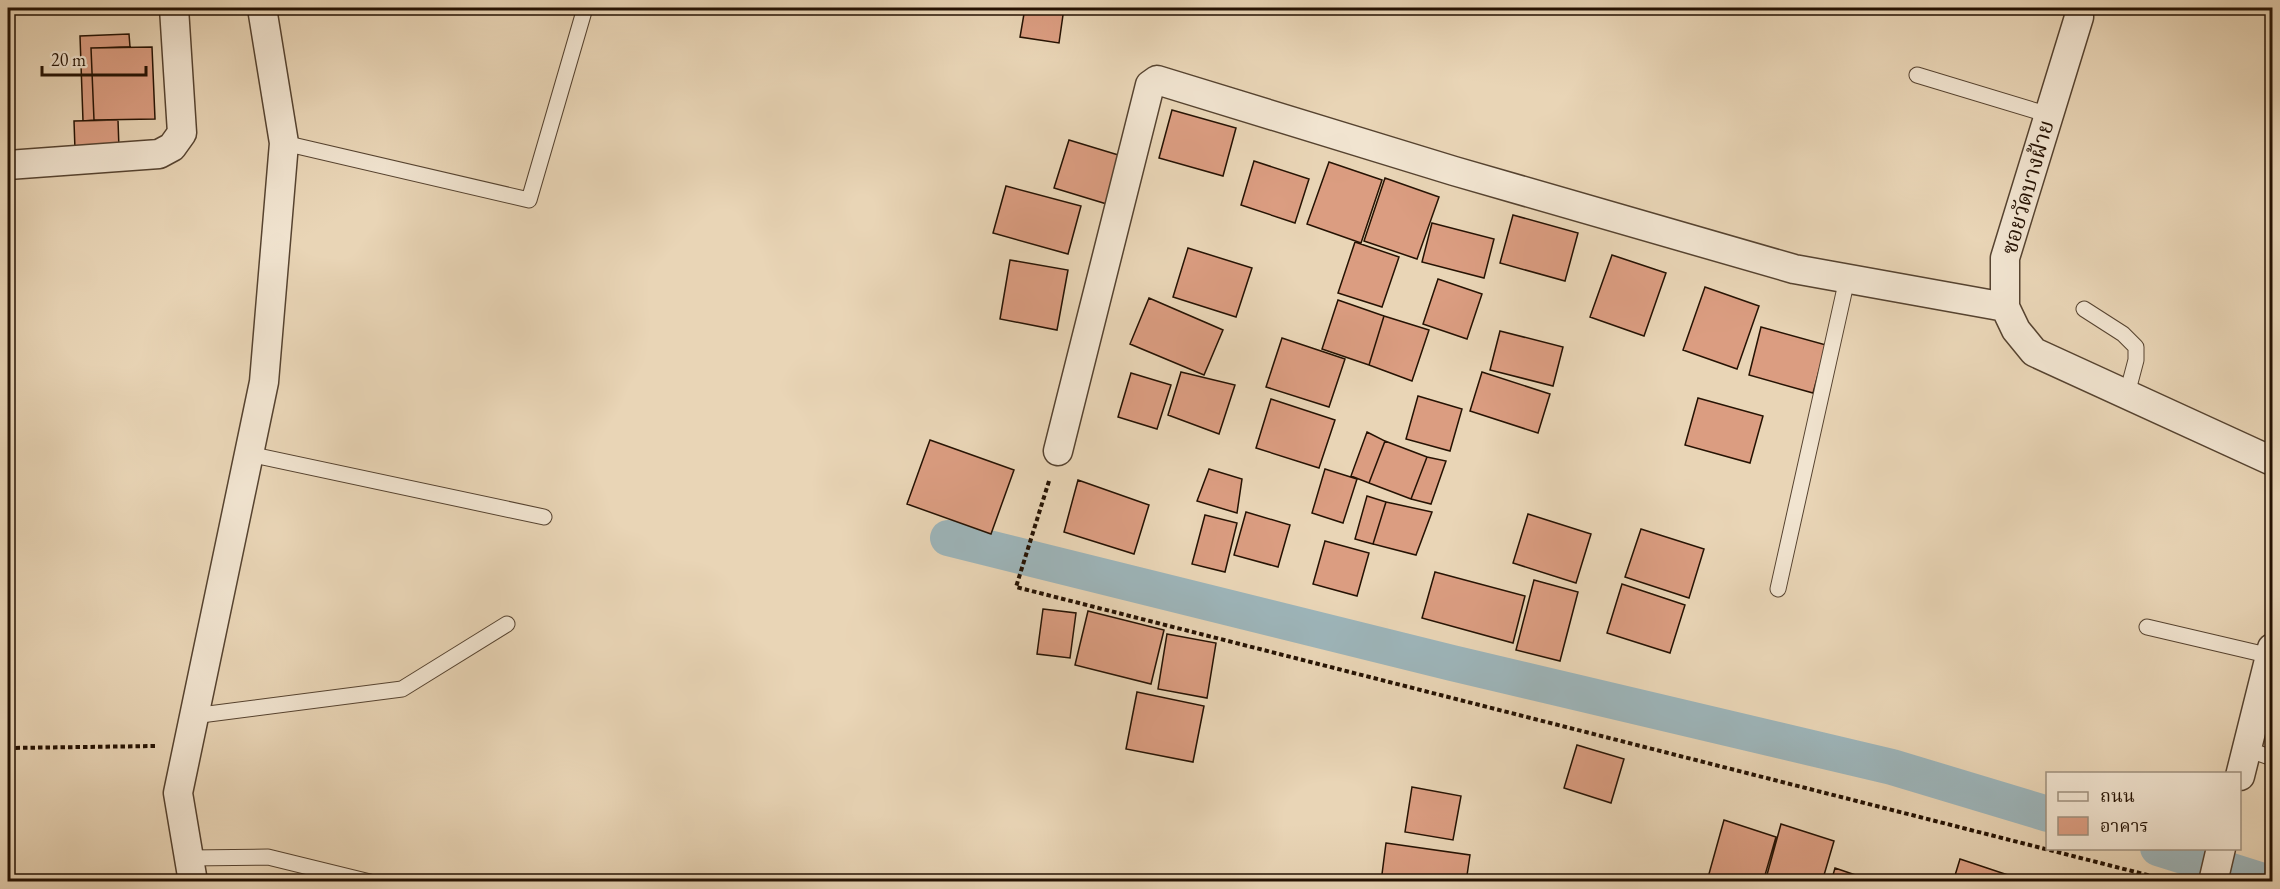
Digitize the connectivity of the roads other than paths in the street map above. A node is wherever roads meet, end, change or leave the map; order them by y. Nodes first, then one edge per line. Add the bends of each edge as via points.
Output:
1 (174, 8) edge
2 (262, 8) edge
3 (585, 8) edge
4 (2078, 8) edge
5 (1917, 75) dead end
6 (2049, 115) junction
7 (284, 143) junction
8 (8, 165) edge
9 (1847, 279) junction
10 (2005, 307) junction
11 (2084, 309) dead end
12 (2127, 394) junction
13 (1058, 451) dead end
14 (249, 454) junction
15 (2272, 461) edge
16 (543, 517) dead end
17 (1778, 589) dead end
18 (507, 624) dead end
19 (2147, 627) dead end
20 (2272, 652) edge
21 (193, 716) junction
22 (2260, 753) edge
23 (2241, 775) edge
24 (2221, 850) edge
25 (191, 870) edge
26 (370, 882) edge
27 (2213, 882) edge

1 - 8 street via 182,132 172,147 159,154
2 - 7 street
3 - 7 lane via 529,200
4 - 6 street, ซอยวัดบางฝ้าย via 2079,17
5 - 6 lane
6 - 10 street, ซอยวัดบางฝ้าย via 2005,258
7 - 14 street via 264,382
9 - 10 street
9 - 13 street via 1783,266 1154,80
9 - 17 lane
10 - 12 street, ซอยวัดบางฝ้าย via 2016,330 2034,352
11 - 12 lane via 2136,346
12 - 15 street, ซอยวัดบางฝ้าย
14 - 16 lane
14 - 21 street
18 - 21 lane via 402,689
19 - 20 lane
20 - 22 street
21 - 25 street via 178,794
22 - 23 street
24 - 27 street
25 - 26 lane via 268,857

